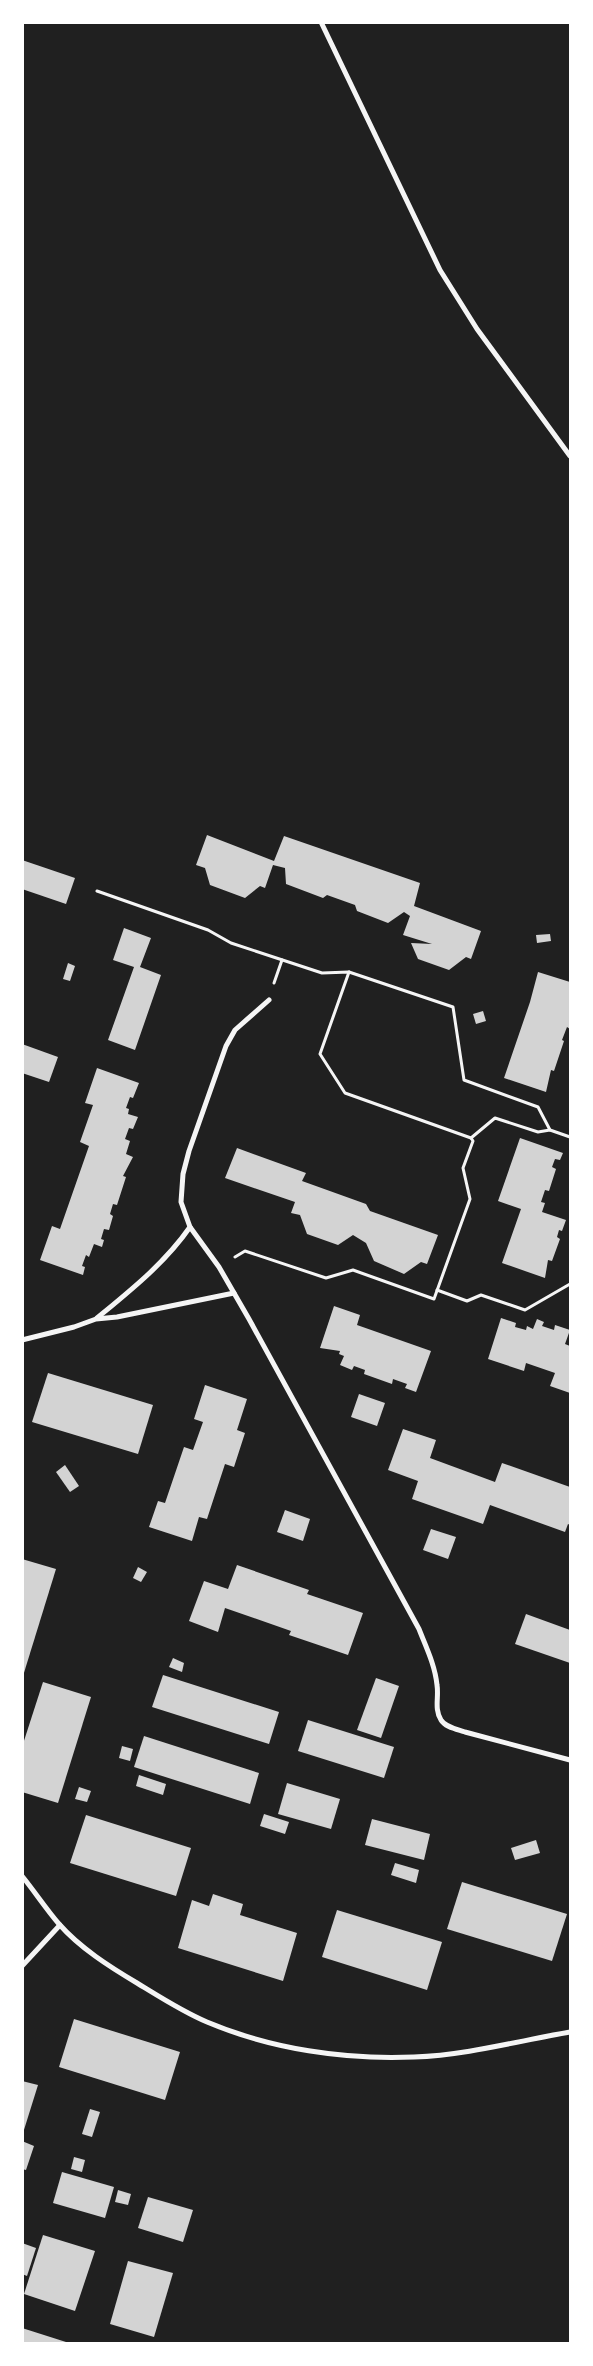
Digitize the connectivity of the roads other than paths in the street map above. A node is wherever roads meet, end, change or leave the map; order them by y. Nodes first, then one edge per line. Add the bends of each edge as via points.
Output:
1 (321, 22) edge
2 (570, 456) edge
3 (269, 1000) dead end
4 (190, 1227) junction
5 (234, 1293) junction
6 (96, 1319) junction
7 (22, 1340) edge
8 (570, 1760) edge
9 (22, 1876) edge
10 (60, 1925) junction
11 (22, 1966) edge
12 (570, 2032) edge

1 - 2 street via 440,270 477,329
3 - 4 street via 235,1030 203,1109 183,1174 181,1202
4 - 5 street
4 - 6 street via 176,1247 142,1281
5 - 6 street
5 - 8 street via 419,1629 432,1660 437,1686 436,1705 441,1720 464,1732
6 - 7 street
9 - 10 street
10 - 11 street
10 - 12 street via 94,1955 182,2010 221,2028 280,2044 370,2058 414,2057 455,2054

